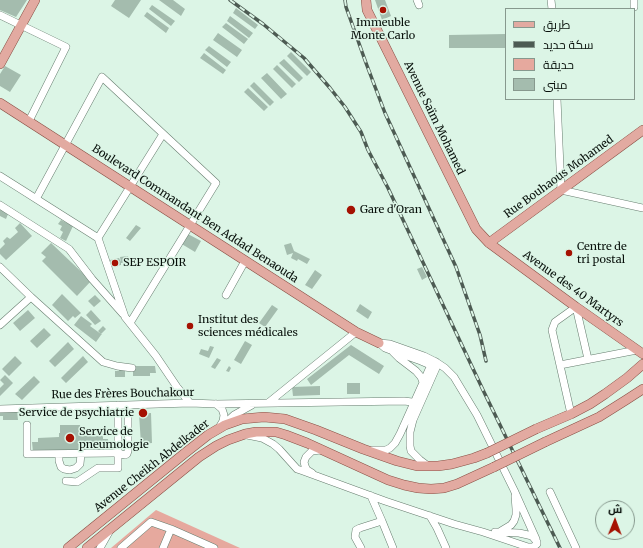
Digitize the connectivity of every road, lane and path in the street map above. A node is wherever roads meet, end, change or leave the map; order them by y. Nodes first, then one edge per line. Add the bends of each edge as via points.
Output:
1 (35, 0) edge
2 (366, 0) edge
3 (0, 15) edge
4 (21, 25) junction
5 (0, 64) edge
6 (557, 100) edge
7 (0, 103) edge
8 (29, 121) junction
9 (643, 130) edge
10 (163, 134) junction
11 (65, 145) junction
12 (0, 176) edge
13 (130, 187) junction
14 (561, 190) junction
15 (36, 200) junction
16 (0, 206) edge
17 (643, 208) edge
18 (191, 225) junction
19 (98, 238) junction
20 (489, 243) junction
21 (245, 261) junction
22 (0, 267) edge
23 (226, 294) dead end
24 (31, 297) junction
25 (576, 307) junction
26 (128, 320) junction
27 (0, 325) edge
28 (356, 332) junction
29 (379, 343) junction
30 (393, 351) junction
31 (640, 352) edge
32 (588, 359) junction
33 (643, 364) edge
34 (434, 365) junction
35 (560, 365) junction
36 (132, 368) dead end
37 (423, 382) junction
38 (177, 387) junction
39 (643, 389) edge
40 (418, 394) junction
41 (401, 401) junction
42 (418, 402) junction
43 (176, 403) junction
44 (190, 403) junction
45 (268, 403) junction
46 (216, 404) junction
47 (254, 404) junction
48 (118, 405) junction
49 (128, 405) junction
50 (0, 409) edge
51 (572, 414) junction
52 (27, 425) dead end
53 (218, 429) junction
54 (245, 434) junction
55 (363, 449) junction
56 (322, 450) junction
57 (118, 452) junction
58 (59, 454) junction
59 (82, 454) junction
60 (428, 466) junction
61 (313, 475) junction
62 (66, 481) dead end
63 (514, 490) junction
64 (550, 492) dead end
65 (371, 496) junction
66 (430, 516) junction
67 (382, 521) junction
68 (112, 528) junction
69 (171, 529) junction
70 (483, 532) junction
71 (495, 532) junction
72 (538, 545) edge
73 (68, 548) edge
74 (87, 548) edge
75 (100, 548) edge
76 (121, 548) edge
77 (163, 548) edge
78 (214, 548) edge
79 (361, 548) edge
80 (393, 548) edge
81 (446, 548) edge
82 (516, 548) edge
83 (576, 548) edge

1 - 4 main road
2 - 20 main road, Avenue Saïm Mohamed via 367,10 476,229
3 - 4 street
4 - 5 main road
4 - 8 street via 66,47
6 - 14 street
7 - 8 main road, Boulevard Commandant Ben Addad Benaouda
8 - 11 main road, Boulevard Commandant Ben Addad Benaouda
9 - 14 main road, Rue Bouhaous Mohamed
10 - 11 street via 102,77
10 - 13 street
10 - 18 street via 216,183
11 - 13 main road, Boulevard Commandant Ben Addad Benaouda
11 - 15 street
12 - 15 street
13 - 18 main road, Boulevard Commandant Ben Addad Benaouda
13 - 19 street
14 - 17 street
14 - 20 main road, Rue Bouhaous Mohamed
15 - 19 street
16 - 26 street via 69,249
18 - 21 main road, Boulevard Commandant Ben Addad Benaouda
18 - 26 street
19 - 26 street
20 - 25 main road, Avenue des 40 Martyrs
21 - 23 street
21 - 28 main road, Boulevard Commandant Ben Addad Benaouda
22 - 24 street
24 - 27 street
24 - 36 street via 103,362
25 - 31 main road, Avenue des 40 Martyrs
25 - 32 street
25 - 35 street via 555,322 552,330
26 - 38 street
28 - 29 main road, Boulevard Commandant Ben Addad Benaouda
28 - 45 street
29 - 30 street, Boulevard Commandant Ben Addad Benaouda
29 - 34 street, Boulevard Commandant Ben Addad Benaouda via 390,344 424,356
30 - 34 street, Boulevard Commandant Ben Addad Benaouda
30 - 37 street via 416,370
31 - 32 street
32 - 35 street
33 - 51 main road, Avenue Cheikh Abdelkader via 605,394
34 - 37 street
34 - 42 street
34 - 63 street, Boulevard Commandant Ben Addad Benaouda via 458,384 477,415
35 - 51 street
37 - 40 street
38 - 43 street
38 - 44 street
39 - 56 main road, Avenue Cheikh Abdelkader, bridge via 598,417 471,478 444,488 404,485
40 - 41 street
40 - 42 street
41 - 42 street
41 - 45 street
42 - 55 street via 398,439 390,448 380,451
42 - 60 street via 410,432 410,446 414,455
43 - 44 street, Rue des Frères Bouchakour
43 - 49 street, Rue des Frères Bouchakour
44 - 46 street, Rue des Frères Bouchakour
45 - 47 street
46 - 47 street
46 - 53 street via 224,415
47 - 53 street via 234,415
48 - 49 street, Rue des Frères Bouchakour
48 - 50 street, Rue des Frères Bouchakour
48 - 57 street
49 - 57 street via 128,451 125,455
51 - 60 main road, Avenue Cheikh Abdelkader, bridge via 487,453 460,462
52 - 58 street via 27,454
53 - 55 main road, Avenue Cheikh Abdelkader via 242,420 274,418 298,423
53 - 73 main road, Avenue Cheikh Abdelkader
54 - 56 main road, Avenue Cheikh Abdelkader via 276,432
54 - 61 street via 268,441 297,469
54 - 68 main road, Avenue Cheikh Abdelkader via 216,446 200,457
55 - 60 main road, Avenue Cheikh Abdelkader via 408,464
56 - 61 street via 312,451 306,456 304,466
57 - 59 street
57 - 62 street via 118,468 98,468 77,482
58 - 59 street
58 - 59 street via 61,466 70,470 80,464
61 - 65 street
63 - 71 street via 514,521 507,528
63 - 72 street, Boulevard Commandant Ben Addad Benaouda
64 - 83 street
65 - 66 street
65 - 67 street
66 - 70 street
66 - 81 street
67 - 79 street via 356,530 355,537
67 - 80 street
68 - 74 main road, Avenue Cheikh Abdelkader
68 - 75 street
69 - 76 street via 151,522
69 - 77 street
69 - 78 street
70 - 71 street
70 - 72 street via 528,547
70 - 82 street
71 - 72 street via 532,536

